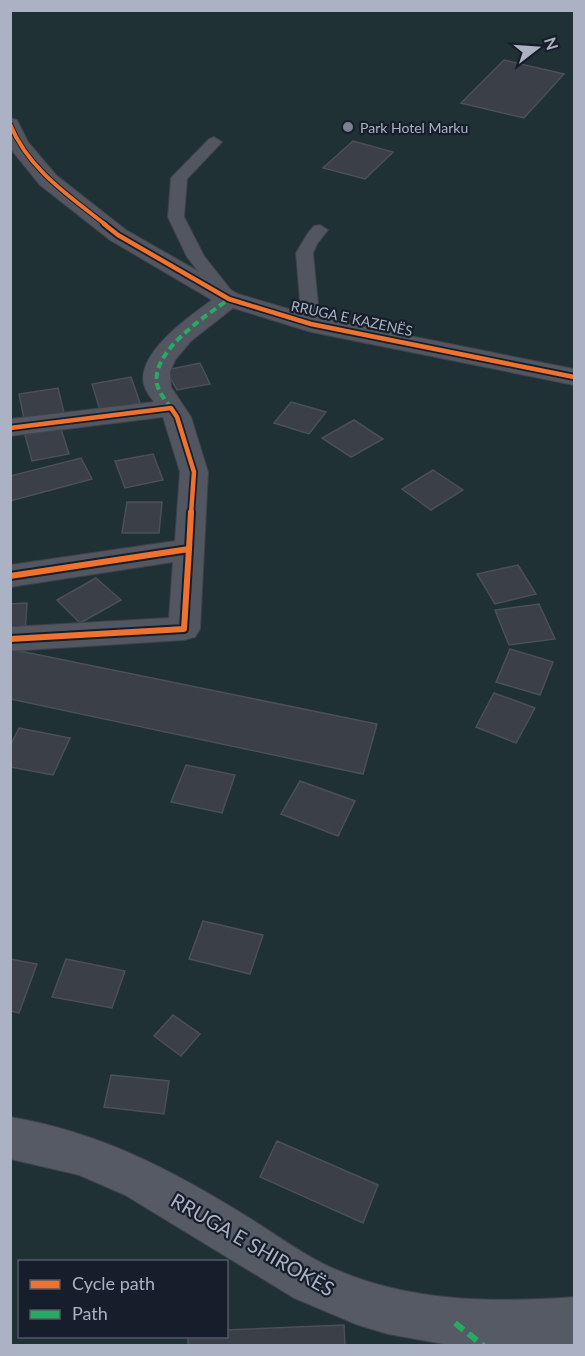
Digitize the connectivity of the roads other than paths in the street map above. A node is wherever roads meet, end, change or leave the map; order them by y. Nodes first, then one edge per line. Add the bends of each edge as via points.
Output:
1 (10, 124) edge
2 (214, 142) dead end
3 (320, 230) dead end
4 (229, 299) junction
5 (311, 324) junction
6 (574, 376) edge
7 (171, 408) junction
8 (10, 428) edge
9 (189, 549) junction
10 (10, 576) edge
11 (10, 639) edge
12 (10, 1138) edge
13 (574, 1321) edge

1 - 4 street, RRUGA E KAZENËS via 18,144 48,180 118,235
2 - 4 lane via 179,178 176,217 196,257
3 - 5 lane via 308,244 302,267
4 - 5 street, RRUGA E KAZENËS
4 - 7 street via 165,352 157,370 157,384
5 - 6 street, RRUGA E KAZENËS
7 - 8 street
7 - 9 street via 194,472
9 - 10 street
9 - 11 street via 184,629
12 - 13 main road, RRUGA E SHIROKËS via 42,1142 104,1161 327,1290 367,1305 455,1323 526,1326

